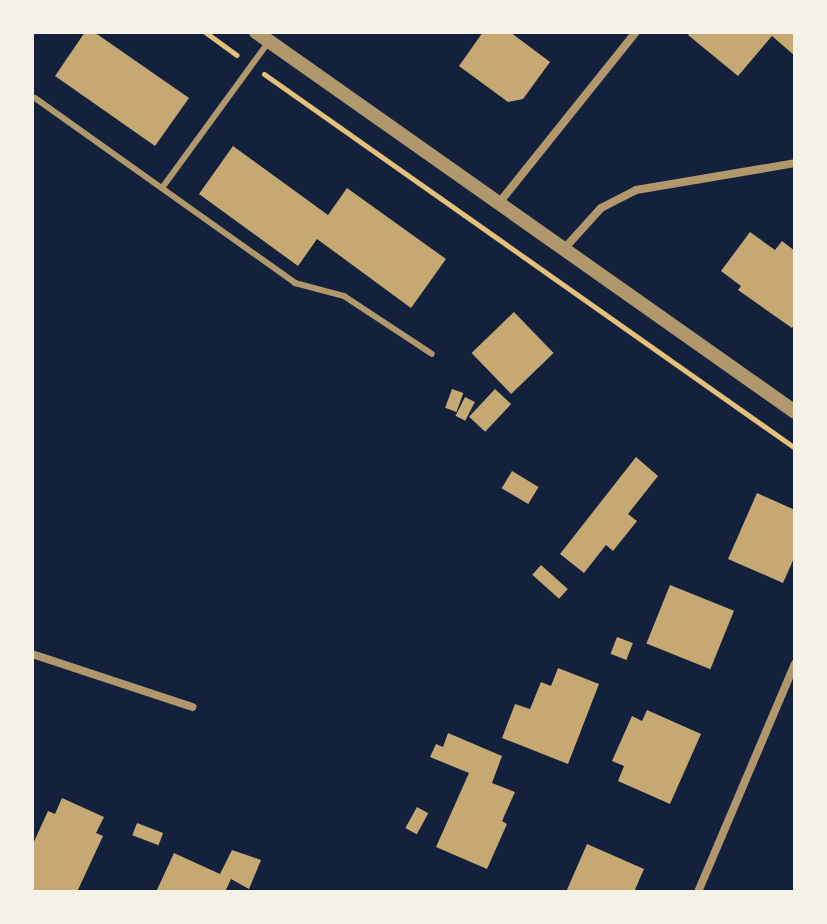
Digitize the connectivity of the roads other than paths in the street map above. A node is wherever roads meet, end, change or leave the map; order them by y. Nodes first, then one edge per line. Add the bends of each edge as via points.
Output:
1 (636, 32) edge
2 (262, 36) edge
3 (35, 98) dead end
4 (795, 163) edge
5 (162, 188) junction
6 (499, 203) junction
7 (563, 250) junction
8 (432, 354) dead end
9 (795, 412) edge
10 (32, 654) edge
11 (795, 664) edge
12 (192, 707) dead end
13 (698, 892) edge

1 - 6 street
2 - 5 lane via 251,65
2 - 6 street
3 - 5 lane
4 - 7 street via 636,190 601,208
5 - 8 lane via 295,283 344,296
6 - 7 street
7 - 9 street
10 - 12 street
11 - 13 street

